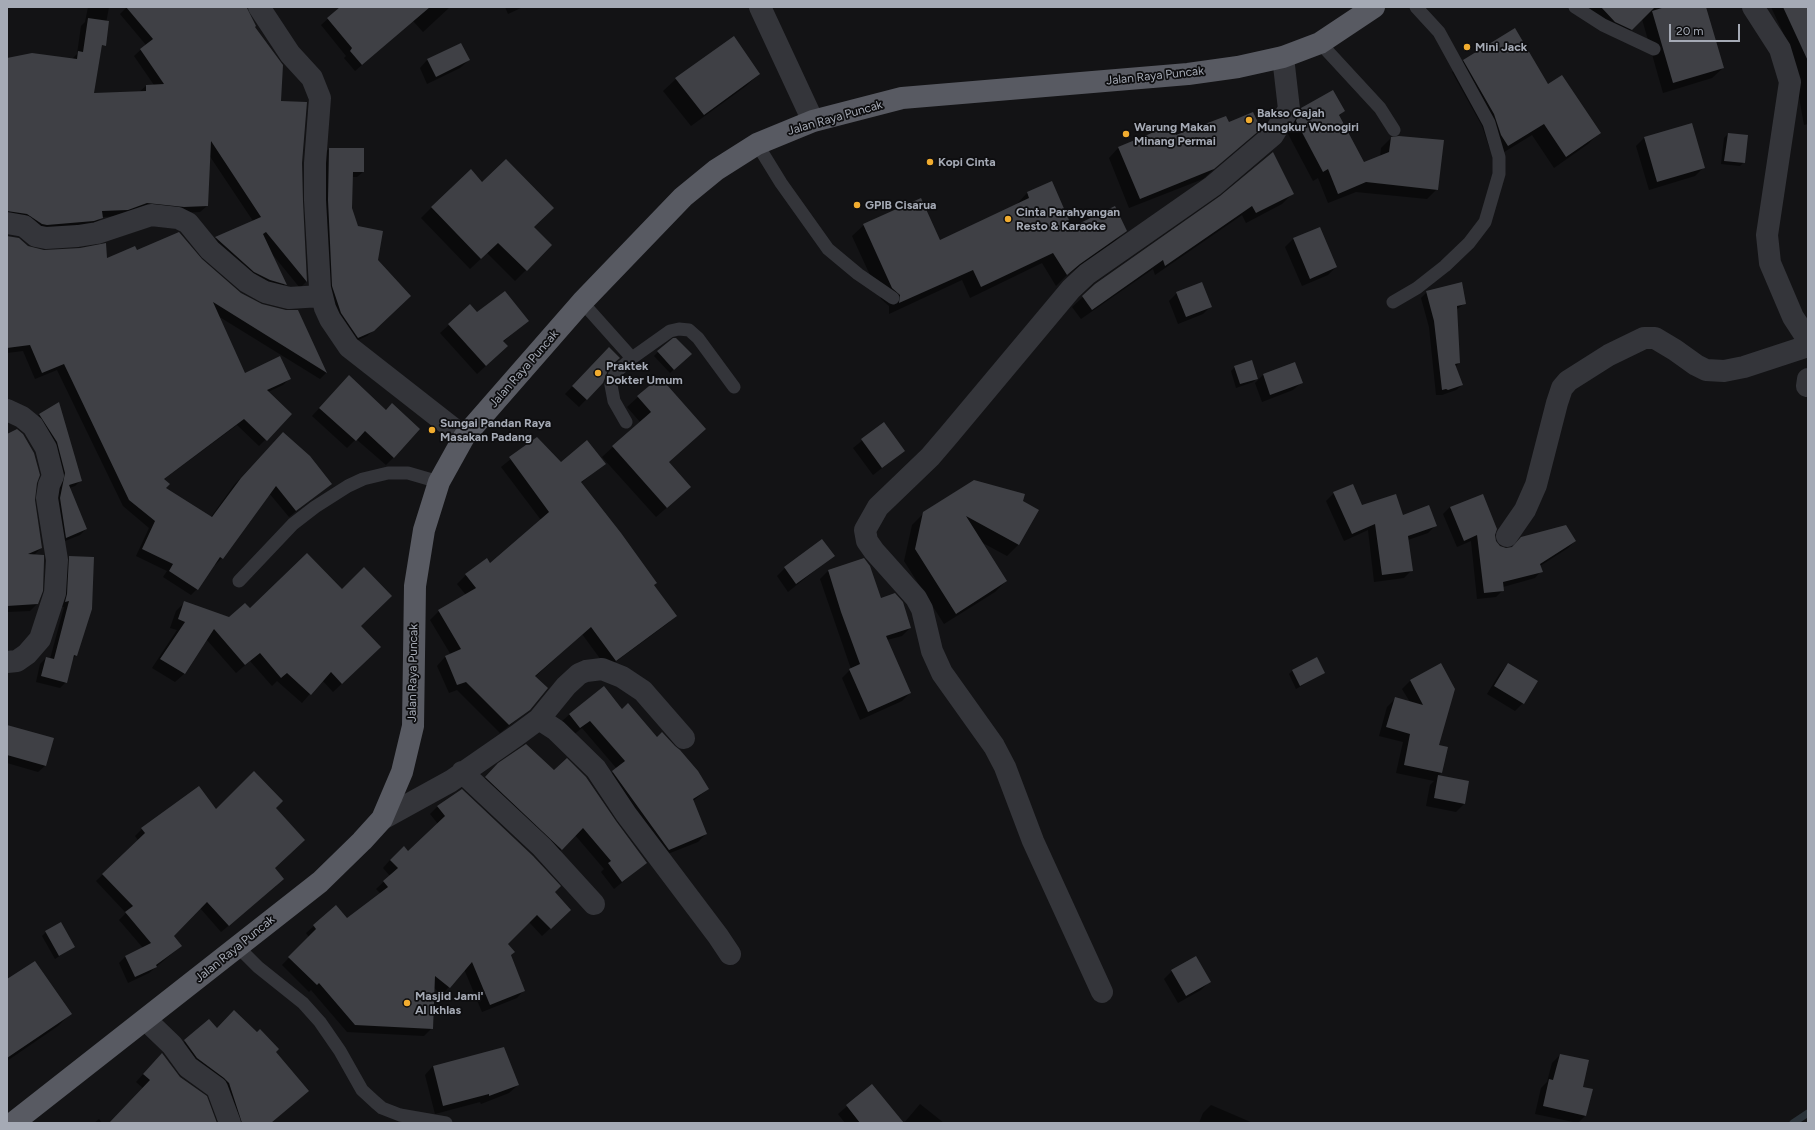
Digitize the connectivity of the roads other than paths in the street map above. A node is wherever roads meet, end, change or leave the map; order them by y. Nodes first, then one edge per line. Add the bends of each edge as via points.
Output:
1 (760, 7) edge
2 (1374, 7) edge
3 (1416, 7) edge
4 (1575, 7) edge
5 (1753, 7) edge
6 (265, 10) edge
7 (1320, 43) junction
8 (1654, 50) dead end
9 (1283, 57) junction
10 (813, 121) junction
11 (1394, 130) dead end
12 (757, 144) junction
13 (7, 223) edge
14 (321, 296) junction
15 (893, 298) dead end
16 (582, 302) junction
17 (1393, 302) dead end
18 (1808, 340) edge
19 (1808, 346) edge
20 (632, 358) junction
21 (734, 387) dead end
22 (7, 410) edge
23 (626, 422) dead end
24 (464, 437) junction
25 (439, 482) junction
26 (1507, 536) dead end
27 (239, 581) dead end
28 (7, 662) edge
29 (538, 719) junction
30 (684, 738) dead end
31 (462, 772) junction
32 (382, 819) junction
33 (594, 904) dead end
34 (237, 946) junction
35 (730, 954) dead end
36 (1102, 992) dead end
37 (146, 1020) junction
38 (15, 1122) edge
39 (230, 1123) edge
40 (446, 1123) edge

1 - 10 street
2 - 7 highway, Jalan Raya Puncak
3 - 17 lane via 1438,32 1484,112 1496,140 1499,174 1485,222 1469,243 1417,288
4 - 8 lane via 1603,25
5 - 18 street via 1780,49 1790,82 1767,235 1770,263 1794,317
6 - 14 street via 290,54 312,78 320,98 315,170
7 - 9 highway, Jalan Raya Puncak
7 - 11 lane via 1380,108
9 - 10 highway, Jalan Raya Puncak via 1188,74 902,98
9 - 36 street via 1289,109 1273,135 1213,186 1087,274 1071,289 948,436 878,507 865,530 867,541 916,598 922,609 932,651 942,673 994,746 1032,840
10 - 12 highway, Jalan Raya Puncak
12 - 15 lane via 828,249
12 - 16 highway, Jalan Raya Puncak via 716,170 683,197
13 - 14 street via 24,226 36,236 46,238 97,233 151,215 178,218 188,223 210,250 247,282 265,292 289,298
14 - 24 street via 330,319 349,347
16 - 20 lane
16 - 24 highway, Jalan Raya Puncak
19 - 26 street via 1724,371 1701,368 1655,338 1644,338 1609,355 1568,381 1562,388 1536,486 1525,510
20 - 21 lane via 670,331 688,330 698,338
20 - 23 lane via 615,374 611,385 614,401
22 - 28 street via 33,426 46,448 53,476 47,498 56,544 57,566 55,593 40,639 17,661
24 - 25 highway, Jalan Raya Puncak
25 - 27 lane via 408,472 388,473 363,479 348,486 314,506 293,524
25 - 32 highway, Jalan Raya Puncak via 424,530 415,586 413,726 402,772
29 - 30 street via 579,674 602,669 622,677 643,691
29 - 31 street
29 - 35 street via 568,740 596,769 626,814
31 - 32 street via 451,781
31 - 33 street via 542,847
32 - 34 highway, Jalan Raya Puncak via 320,882
34 - 37 highway, Jalan Raya Puncak
34 - 40 lane via 258,967 303,1003 340,1051 362,1090 382,1108 400,1115
37 - 38 highway, Jalan Raya Puncak
37 - 39 street via 172,1045 188,1068 217,1088

